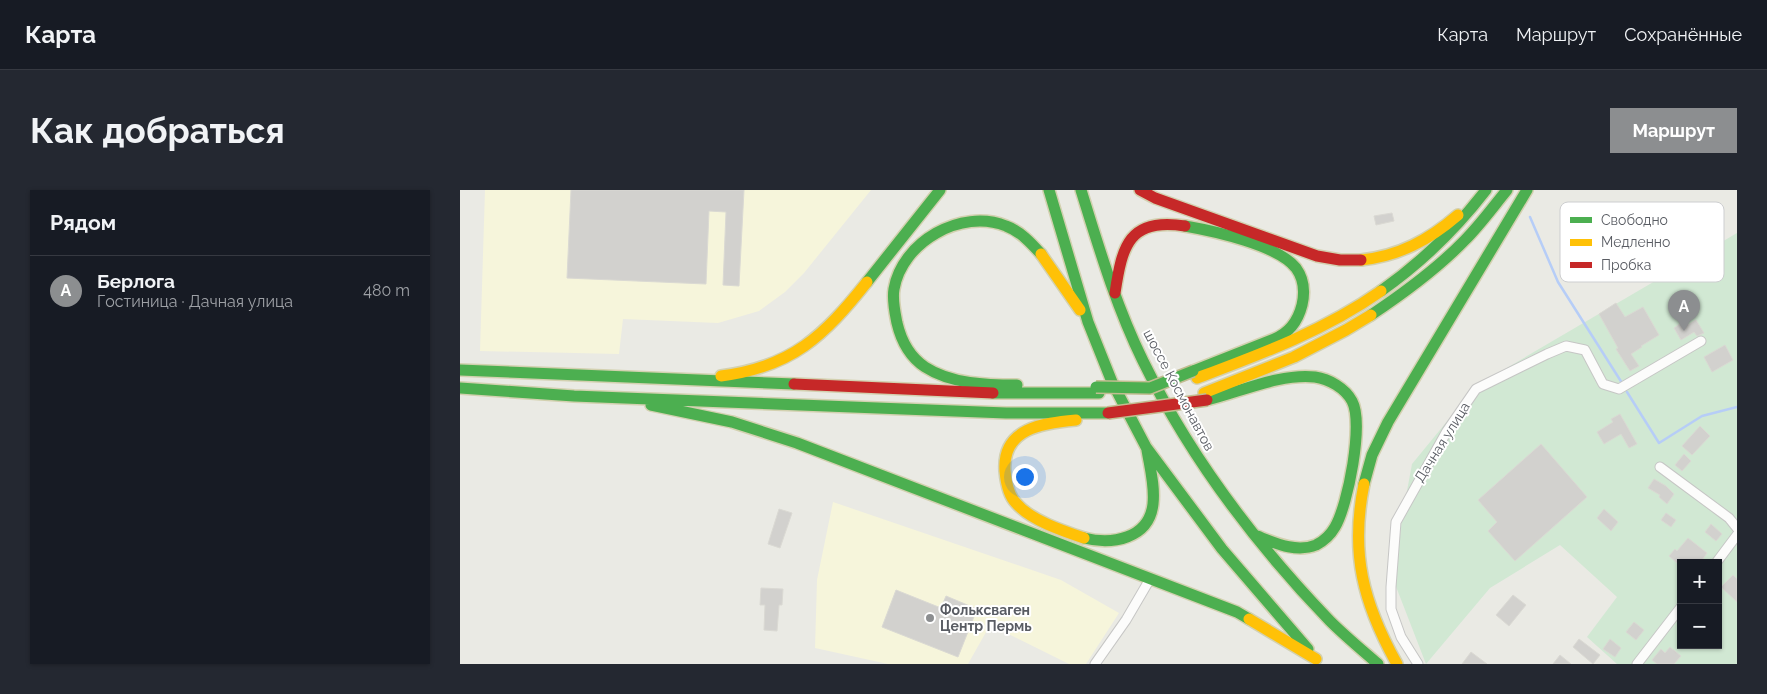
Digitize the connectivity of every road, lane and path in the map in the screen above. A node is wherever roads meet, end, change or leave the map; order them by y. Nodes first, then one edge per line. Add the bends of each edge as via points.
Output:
1 (940, 190) edge
2 (1049, 190) edge
3 (1081, 190) edge
4 (1140, 190) edge
5 (1480, 190) edge
6 (1486, 190) edge
7 (1507, 190) edge
8 (1527, 190) edge
9 (1115, 296) junction
10 (1088, 322) junction
11 (1701, 341) dead end
12 (460, 370) edge
13 (1195, 375) junction
14 (635, 379) junction
15 (460, 388) edge
16 (1097, 390) junction
17 (574, 396) junction
18 (1205, 397) junction
19 (1110, 416) junction
20 (1146, 447) junction
21 (1660, 466) dead end
22 (1737, 528) edge
23 (1254, 535) junction
24 (1737, 535) edge
25 (1719, 559) edge
26 (1150, 579) junction
27 (1677, 612) edge
28 (1320, 661) edge
29 (1096, 664) edge
30 (1378, 664) edge
31 (1397, 664) edge
32 (1418, 664) edge
33 (1637, 664) edge

1 - 14 main road via 835,320 803,348 765,368 740,374
2 - 10 main road
3 - 9 main road, шоссе Космонавтов
4 - 5 main road via 1154,198 1316,256 1348,260 1391,255 1424,241 1444,227
6 - 13 main road via 1454,229 1368,300 1264,354
7 - 18 main road via 1463,242 1373,314 1333,337
8 - 31 main road via 1388,422 1370,459 1361,512 1359,550 1362,579 1374,617
9 - 13 main road via 1123,248 1150,225 1183,225 1229,236 1275,252 1292,263 1302,276 1305,292 1296,321 1285,333
9 - 23 main road, шоссе Космонавтов via 1143,361 1192,450
10 - 16 main road via 1029,240 1012,228 992,222 950,226 932,235 916,247 894,289 894,311 900,336 910,352 925,366 953,378 979,384
10 - 20 main road via 1112,382
11 - 32 street, Дачная улица via 1619,389 1603,384 1585,350 1566,346 1476,389 1447,431 1396,522 1392,609 1401,637
12 - 14 main road
13 - 16 main road, bridge via 1150,388
14 - 16 main road via 998,393
15 - 17 main road
17 - 19 main road
17 - 26 main road via 658,406 732,422 797,443
18 - 19 main road, bridge
18 - 23 main road via 1309,377 1333,382 1355,406 1358,424 1355,451 1336,526 1325,540 1299,548 1287,548
19 - 20 main road via 1034,426 1016,436 1008,450 1004,468 1015,503 1044,523 1084,537 1107,542 1124,540 1138,532 1152,510 1154,493
20 - 28 main road via 1222,549
21 - 22 street via 1729,518
23 - 30 main road, шоссе Космонавтов via 1331,622
24 - 25 street
26 - 28 main road via 1237,612
26 - 29 street
27 - 33 street

